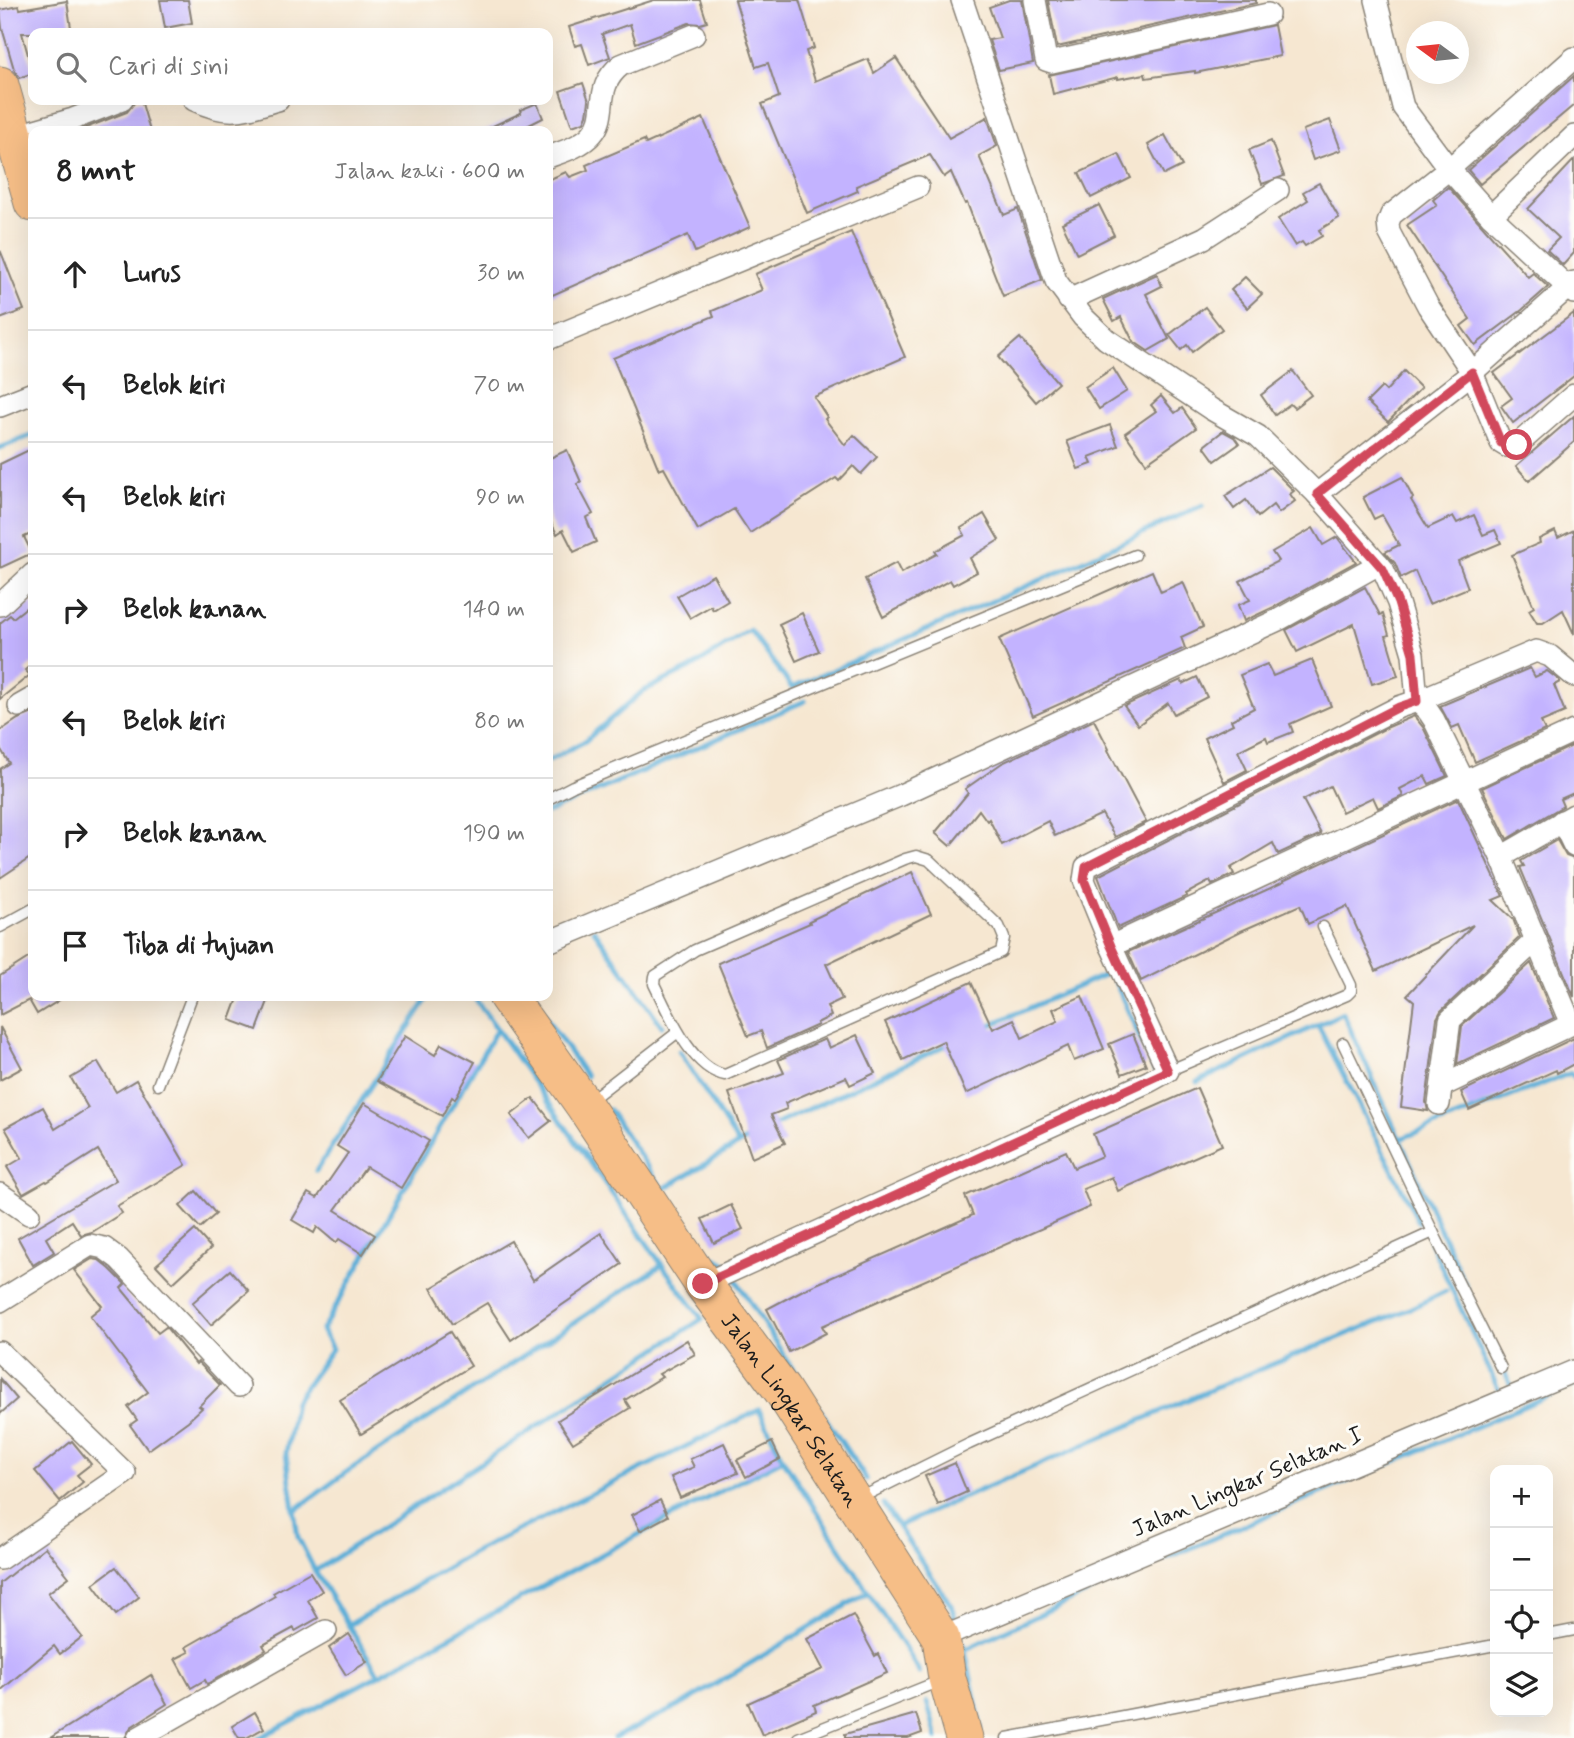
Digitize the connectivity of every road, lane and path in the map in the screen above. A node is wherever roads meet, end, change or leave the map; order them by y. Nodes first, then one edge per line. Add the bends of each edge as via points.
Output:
1 (1035, 0) edge
2 (1376, 0) edge
3 (968, 1) edge
4 (1268, 14) dead end
5 (694, 35) dead end
6 (1574, 58) edge
7 (0, 85) edge
8 (109, 105) edge
9 (206, 105) edge
10 (260, 105) edge
11 (63, 126) edge
12 (1574, 136) edge
13 (28, 148) edge
14 (553, 154) edge
15 (16, 156) junction
16 (1449, 169) junction
17 (918, 187) dead end
18 (28, 189) edge
19 (1278, 190) dead end
20 (1491, 216) junction
21 (1572, 288) edge
22 (1069, 300) junction
23 (553, 337) edge
24 (1465, 378) junction
25 (28, 395) edge
26 (1574, 395) edge
27 (0, 406) edge
28 (1317, 494) junction
29 (1135, 555) dead end
30 (1379, 564) junction
31 (28, 579) edge
32 (0, 605) edge
33 (1574, 677) edge
34 (1417, 701) junction
35 (1574, 731) edge
36 (1464, 782) junction
37 (553, 796) edge
38 (1568, 818) edge
39 (1574, 846) edge
40 (1501, 856) junction
41 (28, 912) edge
42 (0, 927) edge
43 (1322, 927) dead end
44 (553, 940) edge
45 (1536, 940) junction
46 (1111, 946) junction
47 (190, 1001) edge
48 (511, 1001) edge
49 (1573, 1023) edge
50 (678, 1032) junction
51 (1343, 1043) dead end
52 (1168, 1071) junction
53 (158, 1085) dead end
54 (584, 1105) junction
55 (2, 1191) edge
56 (29, 1214) dead end
57 (1433, 1232) junction
58 (703, 1284) junction
59 (0, 1301) edge
60 (0, 1352) edge
61 (1501, 1368) dead end
62 (1574, 1371) edge
63 (239, 1386) dead end
64 (852, 1502) junction
65 (0, 1559) edge
66 (1574, 1630) edge
67 (326, 1631) dead end
68 (1553, 1634) edge
69 (941, 1638) junction
70 (1490, 1646) edge
71 (947, 1678) junction
72 (138, 1738) edge
73 (798, 1738) edge
74 (964, 1738) edge
75 (1007, 1738) edge

1 - 4 street via 1046,60 1052,62
2 - 16 street via 1403,107
3 - 22 street via 1056,281
5 - 14 street via 613,71 605,84 592,135
6 - 16 street
7 - 15 highway
8 - 11 street
9 - 10 street via 236,112
12 - 20 street
13 - 15 street
15 - 18 highway
16 - 20 street
16 - 24 street via 1391,215 1388,223
17 - 23 street
19 - 22 street via 1204,238
20 - 21 street
21 - 24 street
22 - 28 street via 1106,339 1258,436
24 - 26 street via 1506,446 1517,445
24 - 28 street
25 - 27 street
28 - 30 street
29 - 37 lane
30 - 34 street via 1398,603 1413,654
30 - 44 street via 1280,619 913,789
31 - 32 street
33 - 34 street via 1550,656 1536,651
34 - 36 street via 1434,720
34 - 46 street via 1086,867 1084,880
35 - 36 street
36 - 40 street
36 - 46 street
38 - 39 street
38 - 40 street
40 - 45 street
41 - 42 lane
43 - 52 lane via 1351,985 1348,995
45 - 49 street
45 - 49 street via 1450,1020 1440,1095
46 - 52 street
47 - 53 lane
48 - 54 highway, Jalan Lingkar Selatan
50 - 50 lane via 654,984 655,976 695,950 905,859 929,860 999,926 1004,938 1000,952 725,1075 714,1073 698,1059
50 - 54 lane
51 - 57 lane
52 - 58 street
54 - 58 highway, Jalan Lingkar Selatan
55 - 56 street
57 - 61 lane
57 - 64 lane
58 - 64 highway, Jalan Lingkar Selatan via 782,1390
59 - 63 street via 90,1245 104,1248
60 - 65 street via 125,1473
62 - 69 street, Jalan Lingkar Selatan I
64 - 69 highway, Jalan Lingkar Selatan
66 - 68 lane
67 - 72 street
69 - 71 highway, Jalan Lingkar Selatan
70 - 75 lane
71 - 73 lane
71 - 74 highway, Jalan Lingkar Selatan

